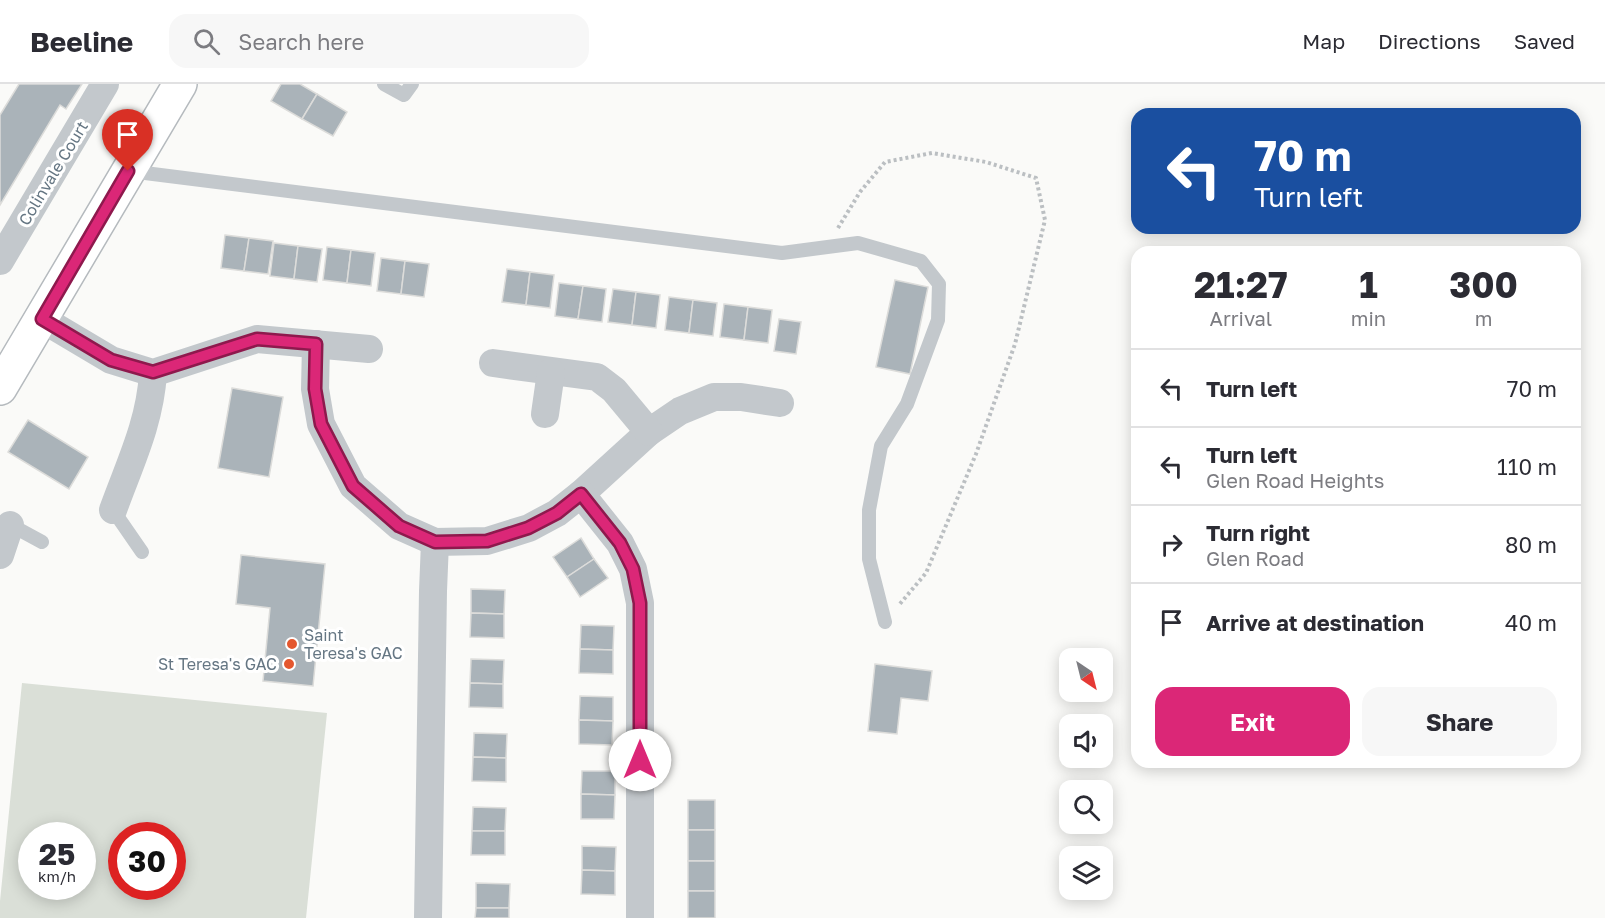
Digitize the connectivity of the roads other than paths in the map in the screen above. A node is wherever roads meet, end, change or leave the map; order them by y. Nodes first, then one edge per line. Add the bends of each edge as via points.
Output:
1 (105, 84) edge
2 (180, 84) edge
3 (384, 84) edge
4 (411, 84) edge
5 (128, 171) junction
6 (0, 261) edge
7 (42, 319) junction
8 (316, 344) junction
9 (369, 349) dead end
10 (493, 363) dead end
11 (153, 372) junction
12 (551, 372) junction
13 (0, 388) edge
14 (780, 403) dead end
15 (545, 414) dead end
16 (649, 432) junction
17 (581, 494) junction
18 (113, 510) joint
19 (5, 522) edge
20 (435, 542) junction
21 (42, 543) dead end
22 (142, 552) dead end
23 (0, 555) edge
24 (885, 622) road end
25 (428, 918) edge
26 (640, 918) edge

1 - 6 street, Colinvale Court
2 - 5 main road
3 - 4 lane via 404,95
5 - 7 main road
5 - 24 lane via 782,253 858,243 921,261 939,284 938,320 907,404 881,446 869,510 869,559
7 - 11 street via 111,360
7 - 13 main road
8 - 9 street
8 - 11 street via 257,339
8 - 20 street via 315,389 321,424 353,486 399,526
10 - 12 street
11 - 18 street via 152,399 142,435
12 - 15 street
12 - 16 street via 597,377 614,390
14 - 16 street via 714,397 680,411
16 - 17 street
17 - 20 street via 557,513 528,528 487,541
17 - 26 street via 620,543 633,569 640,603
18 - 22 lane
19 - 21 lane
19 - 23 street
20 - 25 street

